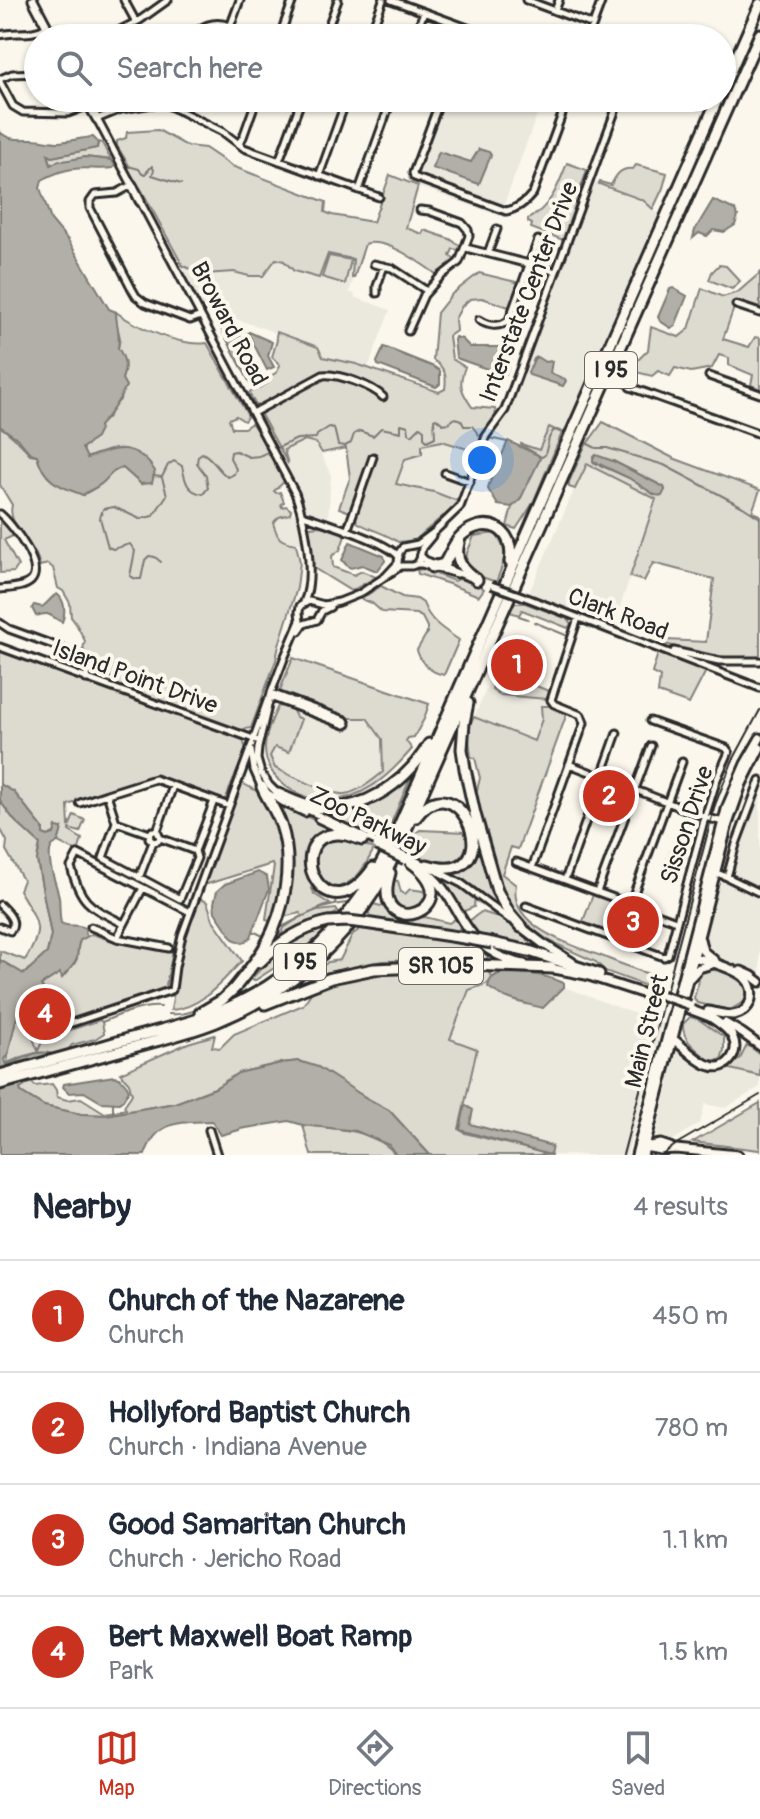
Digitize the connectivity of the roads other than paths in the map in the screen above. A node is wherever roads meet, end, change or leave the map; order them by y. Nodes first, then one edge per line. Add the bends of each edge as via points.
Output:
1 (33, 0) edge
2 (124, 0) edge
3 (168, 0) edge
4 (240, 0) edge
5 (293, 0) edge
6 (338, 0) edge
7 (383, 0) edge
8 (391, 0) edge
9 (526, 0) edge
10 (559, 0) edge
11 (602, 0) edge
12 (760, 4) edge
13 (555, 11) junction
14 (424, 12) junction
15 (136, 22) junction
16 (45, 24) edge
17 (132, 24) edge
18 (232, 24) edge
19 (284, 24) edge
20 (329, 24) edge
21 (374, 24) edge
22 (419, 24) edge
23 (456, 24) edge
24 (590, 24) edge
25 (593, 24) edge
26 (24, 33) edge
27 (760, 34) edge
28 (0, 35) edge
29 (736, 58) edge
30 (24, 73) edge
31 (0, 81) edge
32 (736, 88) edge
33 (76, 112) edge
34 (93, 112) edge
35 (114, 112) edge
36 (180, 112) edge
37 (252, 112) edge
38 (297, 112) edge
39 (342, 112) edge
40 (387, 112) edge
41 (436, 112) edge
42 (563, 112) edge
43 (615, 112) edge
44 (712, 112) edge
45 (725, 112) edge
46 (97, 119) junction
47 (239, 143) junction
48 (279, 161) junction
49 (319, 176) junction
50 (132, 185) junction
51 (359, 190) junction
52 (379, 197) dead end
53 (140, 201) joint
54 (420, 210) dead end
55 (497, 229) dead end
56 (538, 240) dead end
57 (466, 248) junction
58 (488, 253) junction
59 (374, 264) dead end
60 (531, 264) junction
61 (384, 266) junction
62 (556, 272) junction
63 (427, 291) junction
64 (377, 293) dead end
65 (736, 305) dead end
66 (760, 313) edge
67 (201, 316) junction
68 (479, 320) dead end
69 (408, 331) dead end
70 (709, 376) dead end
71 (630, 387) dead end
72 (760, 394) edge
73 (383, 397) dead end
74 (253, 413) junction
75 (760, 434) edge
76 (373, 457) dead end
77 (445, 473) dead end
78 (470, 482) junction
79 (0, 514) edge
80 (302, 514) junction
81 (347, 531) junction
82 (434, 532) junction
83 (467, 532) junction
84 (379, 543) junction
85 (412, 545) junction
86 (403, 547) junction
87 (421, 554) junction
88 (400, 558) junction
89 (417, 564) junction
90 (406, 566) junction
91 (436, 566) junction
92 (386, 576) junction
93 (309, 578) junction
94 (477, 580) junction
95 (505, 583) junction
96 (0, 589) edge
97 (304, 602) junction
98 (339, 602) junction
99 (316, 603) junction
100 (321, 613) junction
101 (300, 618) junction
102 (578, 618) junction
103 (0, 623) edge
104 (308, 623) junction
105 (294, 636) junction
106 (0, 647) edge
107 (660, 649) junction
108 (760, 661) edge
109 (475, 675) junction
110 (83, 678) junction
111 (760, 687) edge
112 (271, 695) junction
113 (443, 721) junction
114 (650, 721) dead end
115 (617, 733) dead end
116 (760, 738) edge
117 (255, 741) junction
118 (651, 746) dead end
119 (760, 748) edge
120 (682, 762) dead end
121 (569, 764) junction
122 (257, 769) junction
123 (602, 777) junction
124 (239, 780) junction
125 (760, 780) edge
126 (260, 783) junction
127 (173, 786) junction
128 (634, 790) junction
129 (107, 794) junction
130 (278, 794) junction
131 (214, 801) junction
132 (667, 802) junction
133 (80, 803) dead end
134 (229, 806) junction
135 (705, 817) junction
136 (116, 822) junction
137 (725, 823) junction
138 (150, 834) junction
139 (158, 834) junction
140 (398, 838) junction
141 (362, 840) junction
142 (153, 842) junction
143 (378, 844) junction
144 (397, 850) junction
145 (195, 851) junction
146 (408, 859) junction
147 (516, 862) dead end
148 (107, 865) junction
149 (427, 865) junction
150 (532, 868) junction
151 (712, 872) junction
152 (727, 877) junction
153 (139, 878) junction
154 (565, 880) junction
155 (143, 888) junction
156 (597, 892) junction
157 (760, 893) edge
158 (630, 904) junction
159 (0, 905) edge
160 (526, 906) dead end
161 (190, 912) junction
162 (676, 921) junction
163 (124, 924) junction
164 (0, 927) edge
165 (91, 927) dead end
166 (521, 927) junction
167 (700, 930) junction
168 (117, 938) junction
169 (169, 948) dead end
170 (691, 955) junction
171 (715, 963) junction
172 (552, 968) junction
173 (599, 974) junction
174 (760, 982) edge
175 (687, 983) junction
176 (233, 990) junction
177 (655, 995) junction
178 (709, 1014) junction
179 (220, 1020) junction
180 (677, 1022) junction
181 (72, 1023) dead end
182 (161, 1030) junction
183 (670, 1036) junction
184 (760, 1043) edge
185 (683, 1046) junction
186 (86, 1055) junction
187 (0, 1075) edge
188 (0, 1084) edge
189 (651, 1121) junction
190 (209, 1130) dead end
191 (641, 1137) junction
192 (661, 1147) junction
193 (644, 1151) edge
194 (217, 1155) edge
195 (636, 1155) edge
196 (651, 1155) edge
197 (738, 1155) edge

1 - 16 main road
2 - 15 street
3 - 15 street
4 - 18 street
5 - 19 street
6 - 20 street
7 - 21 street
8 - 14 street
9 - 13 street
10 - 13 street
11 - 25 street
12 - 29 highway
13 - 24 street
14 - 22 street
14 - 23 street
15 - 17 street
26 - 28 street
27 - 32 highway, I 95
30 - 31 street
31 - 33 street via 17,110
34 - 46 main road, Broward Road
35 - 46 street
36 - 47 street
37 - 47 street
38 - 48 street
39 - 49 street
40 - 51 street
41 - 42 street via 413,176 502,210 513,209 536,188
43 - 62 street, Interstate Center Drive
44 - 95 highway, I 95
45 - 109 highway, I 95
46 - 50 street, Broward Road
47 - 48 street
48 - 49 street
49 - 51 street
50 - 53 main road, Broward Road
50 - 67 street via 95,195 90,202 136,296 190,320
51 - 52 street
53 - 67 street, Broward Road
54 - 57 street via 464,224 469,233
55 - 58 street
56 - 60 street
57 - 58 street
57 - 63 street via 459,262
58 - 60 street
59 - 61 street
60 - 62 street
60 - 68 street via 509,320 489,325
61 - 63 street
61 - 64 street
62 - 78 street, Interstate Center Drive via 505,410 488,432
63 - 69 street
65 - 66 street
67 - 74 street, Broward Road
70 - 72 street
71 - 75 street
73 - 74 street via 331,374
74 - 80 street, Broward Road
76 - 81 street
77 - 78 street
78 - 82 street, Interstate Center Drive via 460,507
79 - 96 street via 13,526 36,572 25,585
80 - 81 street
80 - 93 street, Broward Road
81 - 84 street
82 - 85 street, Interstate Center Drive
82 - 87 street, Interstate Center Drive
83 - 91 highway via 446,561
83 - 94 highway via 459,542 458,558
83 - 95 highway via 490,526 508,537 512,552
84 - 86 street
84 - 88 street
85 - 86 street
85 - 87 street
86 - 88 street
87 - 89 street
87 - 91 street, Clark Road
88 - 90 street
88 - 92 street
89 - 90 street
89 - 91 street, Clark Road
90 - 92 street
91 - 94 street, Clark Road
92 - 98 street
93 - 97 street, Broward Road
93 - 99 street, Broward Road
94 - 102 street, Clark Road, bridge
95 - 113 highway, I 95
97 - 99 street
97 - 101 street
98 - 99 street
98 - 100 street
99 - 100 street
100 - 104 street
101 - 104 street
101 - 105 street
102 - 107 street, Clark Road
102 - 121 street via 551,698 584,719
103 - 110 street via 78,654 84,661
104 - 105 street
105 - 112 street
106 - 110 street, Island Point Drive
107 - 108 street via 719,661
107 - 111 street, Clark Road
109 - 140 highway, I 95
109 - 166 highway via 463,730 465,769 497,891
110 - 117 street, Island Point Drive
112 - 112 street via 345,725 347,724 345,720
112 - 117 street
113 - 130 highway via 407,773 366,800 321,808
113 - 140 highway, I 95
114 - 135 street, Sisson Drive via 729,752
115 - 123 street
116 - 137 main road, Main Street via 734,787
117 - 122 street via 251,754
117 - 124 street
118 - 128 street
119 - 137 main road, Main Street
120 - 132 street
121 - 123 street
121 - 150 street
122 - 124 street
122 - 126 street
122 - 130 street, Zoo Parkway
123 - 128 street
123 - 154 street
124 - 126 street via 247,776
124 - 134 street
125 - 152 street
126 - 141 street, Zoo Parkway via 282,802
126 - 176 highway via 283,831 285,886 266,945
127 - 129 street via 152,779
127 - 131 street
127 - 139 street
128 - 132 street
128 - 156 street
129 - 133 street
129 - 136 street
130 - 143 street, Zoo Parkway
131 - 134 street
131 - 145 street
132 - 135 street
132 - 158 street
134 - 161 street
135 - 137 street
135 - 162 street, Sisson Drive
136 - 138 street
136 - 148 street via 103,854
137 - 151 main road, Main Street
138 - 139 street
138 - 142 street
139 - 142 street
139 - 145 street
140 - 141 highway via 353,889 337,894 322,889 311,866 317,842 337,834
140 - 144 highway, I 95
140 - 149 highway via 431,803 448,802 464,813 472,835 469,857 453,868
140 - 182 highway, I 95 via 353,907 303,960 238,1003
141 - 143 main road, Zoo Parkway
142 - 153 street
143 - 146 main road, Zoo Parkway, bridge
144 - 146 highway via 388,899 393,909 412,915 427,906 432,889
144 - 179 highway, I 95 via 371,896 328,949 280,988
145 - 153 street via 180,899
146 - 149 street, Zoo Parkway
146 - 172 main road, Zoo Parkway via 437,882 483,946 509,960
147 - 150 street
148 - 153 street
148 - 155 street
148 - 163 street via 78,854 71,867 83,898
149 - 166 street, Zoo Parkway
150 - 154 street
151 - 152 street
151 - 167 main road, Main Street
151 - 170 main road, Main Street
152 - 157 street
154 - 156 street
155 - 161 street
155 - 163 street
156 - 158 street
158 - 162 street
159 - 164 street via 14,923 10,931
160 - 162 street, Sisson Drive via 664,957
161 - 181 street via 172,990
163 - 168 street
165 - 168 street
166 - 173 main road, Zoo Parkway
167 - 170 main road, Main Street
167 - 171 main road via 703,951
168 - 169 street
170 - 171 main road
170 - 175 main road, Main Street
170 - 183 main road, Main Street
171 - 174 main road
171 - 175 main road via 699,968
171 - 178 main road via 746,978 752,998 735,1015
172 - 177 main road, Zoo Parkway / SR 105
172 - 179 highway, SR 105 via 363,970 302,987
173 - 176 highway, SR 105, bridge via 492,943 348,921 328,922 286,940
173 - 177 main road, Zoo Parkway / SR 105
175 - 180 main road, Main Street
176 - 182 highway, SR 105 via 208,1009
177 - 178 main road, Zoo Parkway / SR 105, bridge
178 - 184 main road, Zoo Parkway / SR 105 via 739,1026
178 - 185 main road via 733,1039 731,1061 709,1066
179 - 186 highway, I 95
180 - 183 main road, Main Street
180 - 185 main road
182 - 186 highway, I 95
183 - 185 main road
183 - 189 main road, Main Street
183 - 191 main road, Main Street
186 - 187 highway, I 95
186 - 188 highway, I 95
189 - 192 main road via 652,1136
189 - 193 main road, Main Street
190 - 194 street
191 - 193 main road
191 - 195 main road, Main Street
192 - 193 main road
192 - 196 main road
192 - 197 main road
193 - 195 main road

